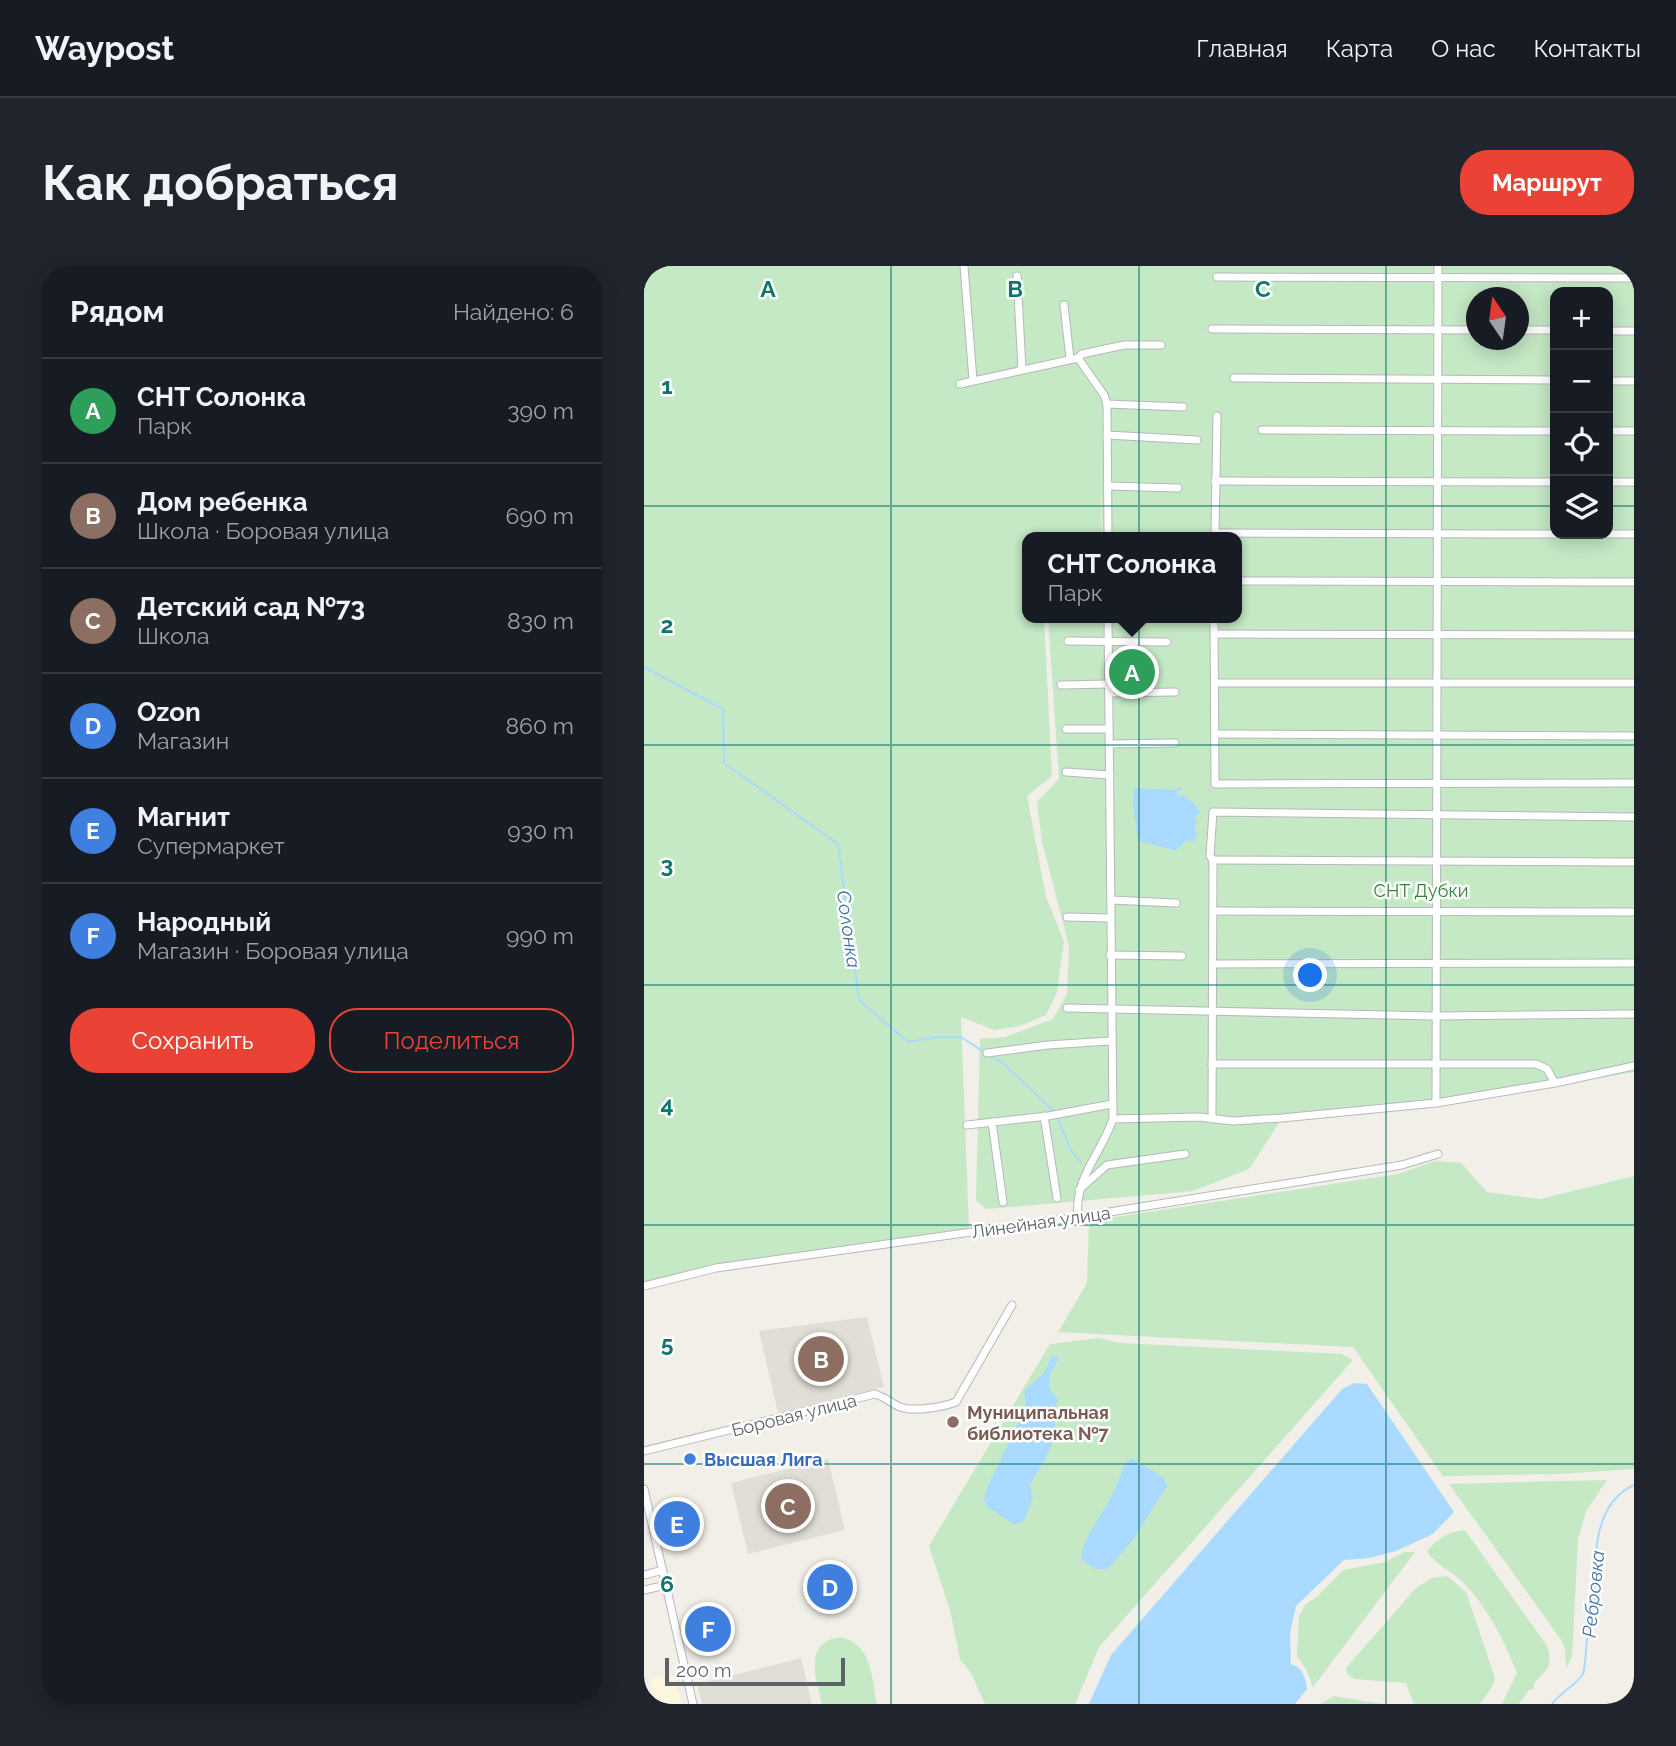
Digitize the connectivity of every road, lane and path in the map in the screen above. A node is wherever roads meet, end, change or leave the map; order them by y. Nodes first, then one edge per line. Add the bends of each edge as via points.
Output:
1 (964, 266) edge
2 (1438, 266) edge
3 (1017, 276) dead end
4 (1217, 277) dead end
5 (1438, 277) junction
6 (1634, 278) edge
7 (1064, 305) dead end
8 (1212, 329) dead end
9 (1438, 330) junction
10 (1466, 330) edge
11 (1529, 330) edge
12 (1550, 330) edge
13 (1613, 331) edge
14 (1634, 331) edge
15 (1161, 345) dead end
16 (1074, 358) junction
17 (1022, 369) junction
18 (1234, 378) dead end
19 (1438, 379) junction
20 (973, 380) junction
21 (1550, 380) edge
22 (1613, 381) edge
23 (1634, 381) edge
24 (960, 384) dead end
25 (1107, 404) junction
26 (1183, 407) dead end
27 (1217, 416) dead end
28 (1262, 430) dead end
29 (1438, 430) junction
30 (1550, 431) edge
31 (1613, 431) edge
32 (1634, 431) edge
33 (1107, 435) junction
34 (1197, 440) dead end
35 (1215, 481) junction
36 (1438, 481) junction
37 (1550, 482) edge
38 (1613, 482) edge
39 (1634, 482) edge
40 (1108, 486) junction
41 (1178, 488) dead end
42 (1108, 532) edge
43 (1215, 532) edge
44 (1438, 533) junction
45 (1550, 534) edge
46 (1613, 534) edge
47 (1634, 534) edge
48 (1242, 535) edge
49 (1242, 581) edge
50 (1634, 582) edge
51 (1437, 583) junction
52 (1108, 623) edge
53 (1214, 623) edge
54 (1216, 634) dead end
55 (1437, 635) junction
56 (1634, 635) edge
57 (1068, 641) dead end
58 (1108, 642) junction
59 (1167, 642) dead end
60 (1215, 683) junction
61 (1438, 683) junction
62 (1634, 683) edge
63 (1060, 685) dead end
64 (1108, 689) junction
65 (1175, 692) dead end
66 (1066, 729) dead end
67 (1109, 729) junction
68 (1216, 734) junction
69 (1437, 735) junction
70 (1634, 736) edge
71 (1175, 743) dead end
72 (1109, 744) junction
73 (1066, 772) dead end
74 (1110, 775) junction
75 (1634, 783) edge
76 (1436, 785) junction
77 (1436, 815) junction
78 (1634, 817) edge
79 (1213, 860) junction
80 (1436, 861) junction
81 (1634, 862) edge
82 (1111, 901) junction
83 (1176, 903) dead end
84 (1213, 911) junction
85 (1436, 912) junction
86 (1634, 912) edge
87 (1067, 917) dead end
88 (1110, 918) junction
89 (1110, 954) junction
90 (1182, 956) dead end
91 (1435, 963) junction
92 (1634, 963) edge
93 (1213, 964) junction
94 (1067, 1008) dead end
95 (1110, 1010) junction
96 (1212, 1013) junction
97 (1634, 1014) edge
98 (1435, 1016) junction
99 (1110, 1041) junction
100 (987, 1053) dead end
101 (1212, 1064) junction
102 (1435, 1065) junction
103 (1634, 1066) edge
104 (1555, 1083) junction
105 (1436, 1103) junction
106 (1112, 1104) junction
107 (1044, 1116) junction
108 (1113, 1119) junction
109 (1212, 1119) junction
110 (992, 1122) junction
111 (967, 1125) dead end
112 (1185, 1154) dead end
113 (1438, 1154) dead end
114 (1079, 1190) junction
115 (1057, 1198) dead end
116 (1003, 1202) dead end
117 (1078, 1217) junction
118 (644, 1286) edge
119 (1012, 1305) dead end
120 (644, 1451) edge
121 (644, 1489) edge
122 (663, 1570) junction
123 (644, 1575) edge
124 (666, 1584) junction
125 (644, 1590) edge
126 (693, 1704) edge

1 - 20 street
2 - 5 street
3 - 17 street
4 - 5 street
5 - 6 street
5 - 9 street
7 - 16 street
8 - 9 street
9 - 10 street
9 - 19 street
11 - 12 street
13 - 14 street
15 - 16 street via 1124,345
16 - 17 street
16 - 25 street
17 - 20 street
18 - 19 street
19 - 21 street
19 - 29 street
20 - 24 street
22 - 23 street
25 - 26 street
25 - 33 street
27 - 35 street
28 - 29 street
29 - 30 street
29 - 36 street
31 - 32 street
33 - 34 street
33 - 40 street
35 - 36 street
35 - 43 street
36 - 37 street
36 - 44 street
38 - 39 street
40 - 41 street
40 - 42 street
44 - 45 street
44 - 48 street
44 - 51 street
46 - 47 street
49 - 51 street
50 - 51 street
51 - 55 street
52 - 58 street
53 - 60 street
54 - 55 street
55 - 56 street
55 - 61 street
57 - 58 street
58 - 59 street
58 - 64 street
60 - 61 street
60 - 68 street
61 - 62 street
61 - 69 street
63 - 64 street
64 - 65 street
64 - 67 street
66 - 67 street
67 - 72 street
68 - 69 street
68 - 76 street via 1215,784
69 - 70 street
69 - 76 street
71 - 72 street
72 - 74 street
73 - 74 street
74 - 82 street
75 - 76 street
76 - 77 street
77 - 78 street
77 - 79 street via 1218,810 1212,814
77 - 80 street
79 - 80 street
79 - 84 street
80 - 81 street
80 - 85 street
82 - 83 street
82 - 88 street
84 - 85 street
84 - 93 street
85 - 86 street
85 - 91 street
87 - 88 street
88 - 89 street
89 - 90 street
89 - 95 street
91 - 92 street
91 - 93 street
91 - 98 street
93 - 96 street
94 - 95 street
95 - 96 street
95 - 99 street
96 - 98 street
96 - 101 street
97 - 98 street
98 - 102 street
99 - 100 street
99 - 106 street
101 - 102 street
101 - 109 street
102 - 104 street via 1536,1064 1547,1069
102 - 105 street
103 - 104 street
104 - 105 street
105 - 109 street via 1282,1118
106 - 107 street
106 - 108 street
107 - 110 street
107 - 115 street
108 - 109 street
108 - 114 street
110 - 111 street
110 - 116 street
112 - 114 street via 1107,1165
113 - 117 street, Линейная улица via 1402,1165
114 - 117 street
117 - 118 street, Линейная улица via 716,1268
119 - 120 street, Боровая улица via 956,1402 943,1407 902,1408 875,1394
121 - 122 street
122 - 123 street
122 - 124 street
124 - 125 street
124 - 126 street

